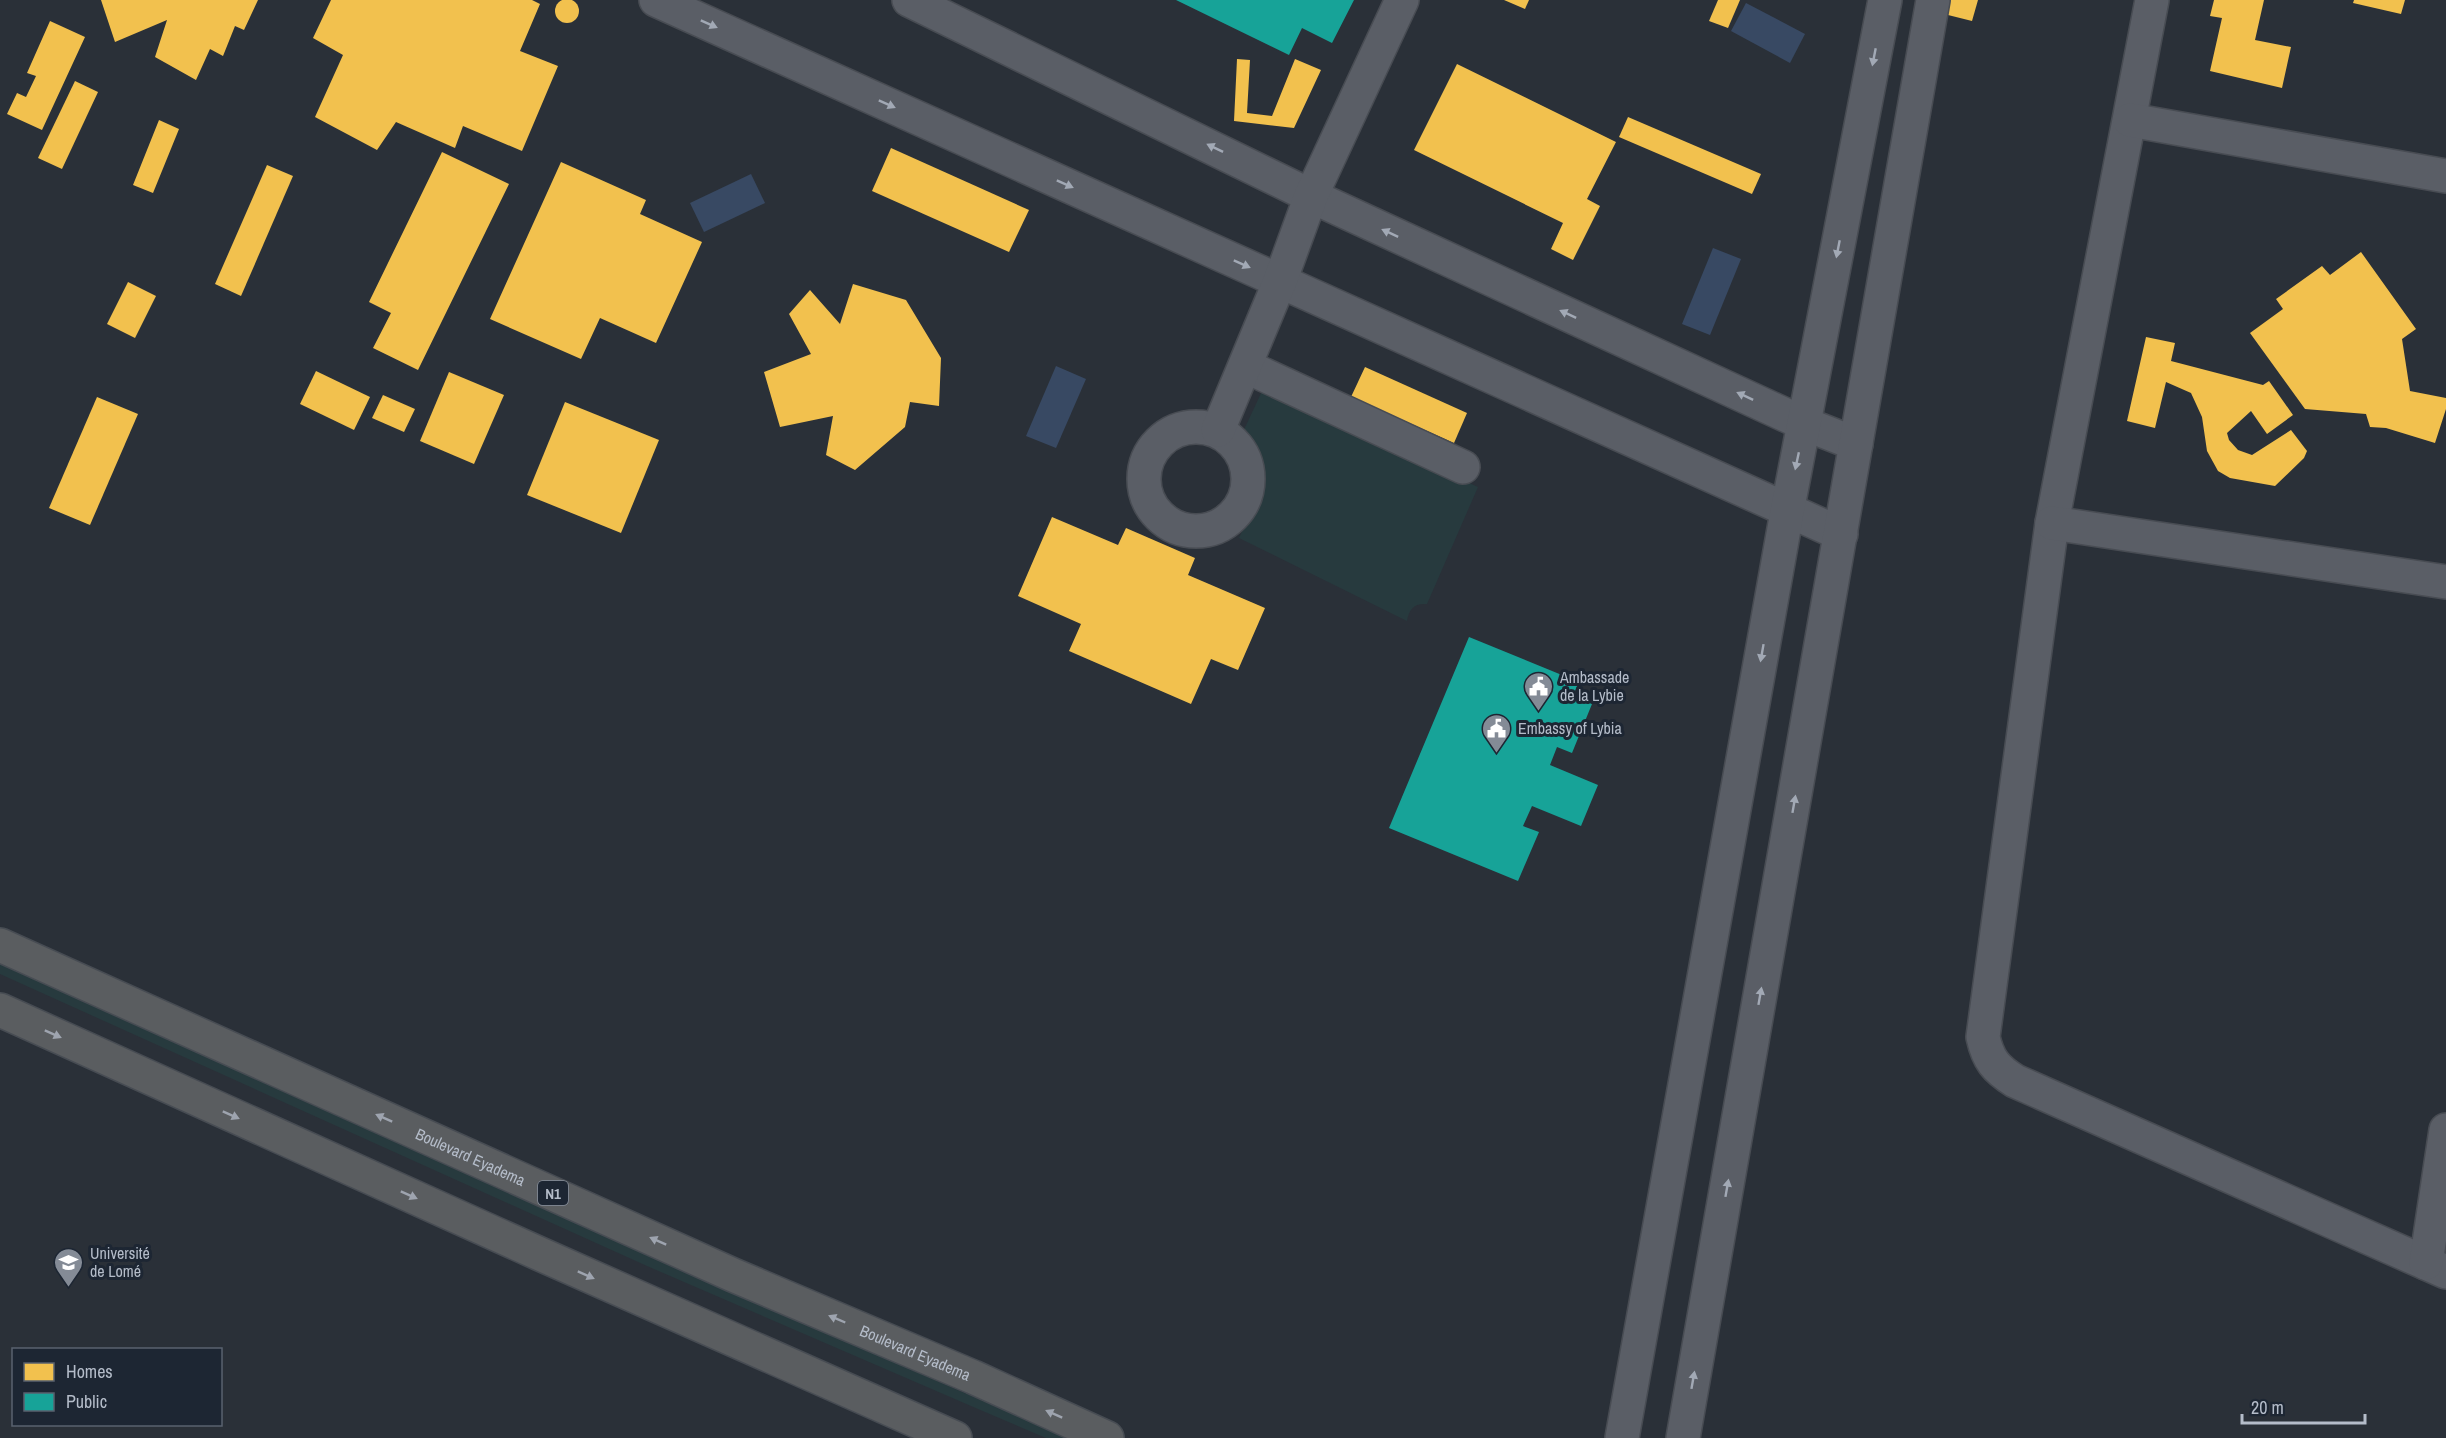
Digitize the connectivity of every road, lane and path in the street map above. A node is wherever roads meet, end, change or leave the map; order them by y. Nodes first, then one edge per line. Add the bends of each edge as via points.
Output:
1 (656, 0) edge
2 (909, 0) edge
3 (1401, 0) edge
4 (1885, 0) edge
5 (1932, 0) edge
6 (2152, 0) edge
7 (2130, 120) junction
8 (2446, 176) edge
9 (1311, 196) junction
10 (1280, 281) junction
11 (1245, 366) junction
12 (1805, 424) junction
13 (1218, 430) dead end
14 (1856, 444) junction
15 (1463, 467) dead end
16 (1787, 512) junction
17 (2052, 524) junction
18 (1841, 534) junction
19 (2446, 582) edge
20 (0, 945) edge
21 (0, 1010) edge
22 (2446, 1131) edge
23 (2436, 1268) edge
24 (955, 1438) edge
25 (1107, 1438) edge
26 (1622, 1438) edge
27 (1683, 1438) edge

1 -> 10 street
9 -> 2 street
3 - 9 street
4 -> 12 street
5 - 14 street
6 - 7 street
7 - 8 street
7 - 17 street
9 - 10 street
12 -> 9 street
10 - 11 street
10 - 16 street
11 - 13 street
11 - 15 street
12 - 14 street
12 -> 16 street
14 - 18 street
16 - 18 street
16 -> 26 street
17 - 19 street
17 - 23 street via 1983,1037 1987,1055 1997,1069 2016,1081
27 -> 18 street
25 -> 20 highway, Boulevard Eyadema / N1 via 733,1275
21 -> 24 highway
22 - 23 street

